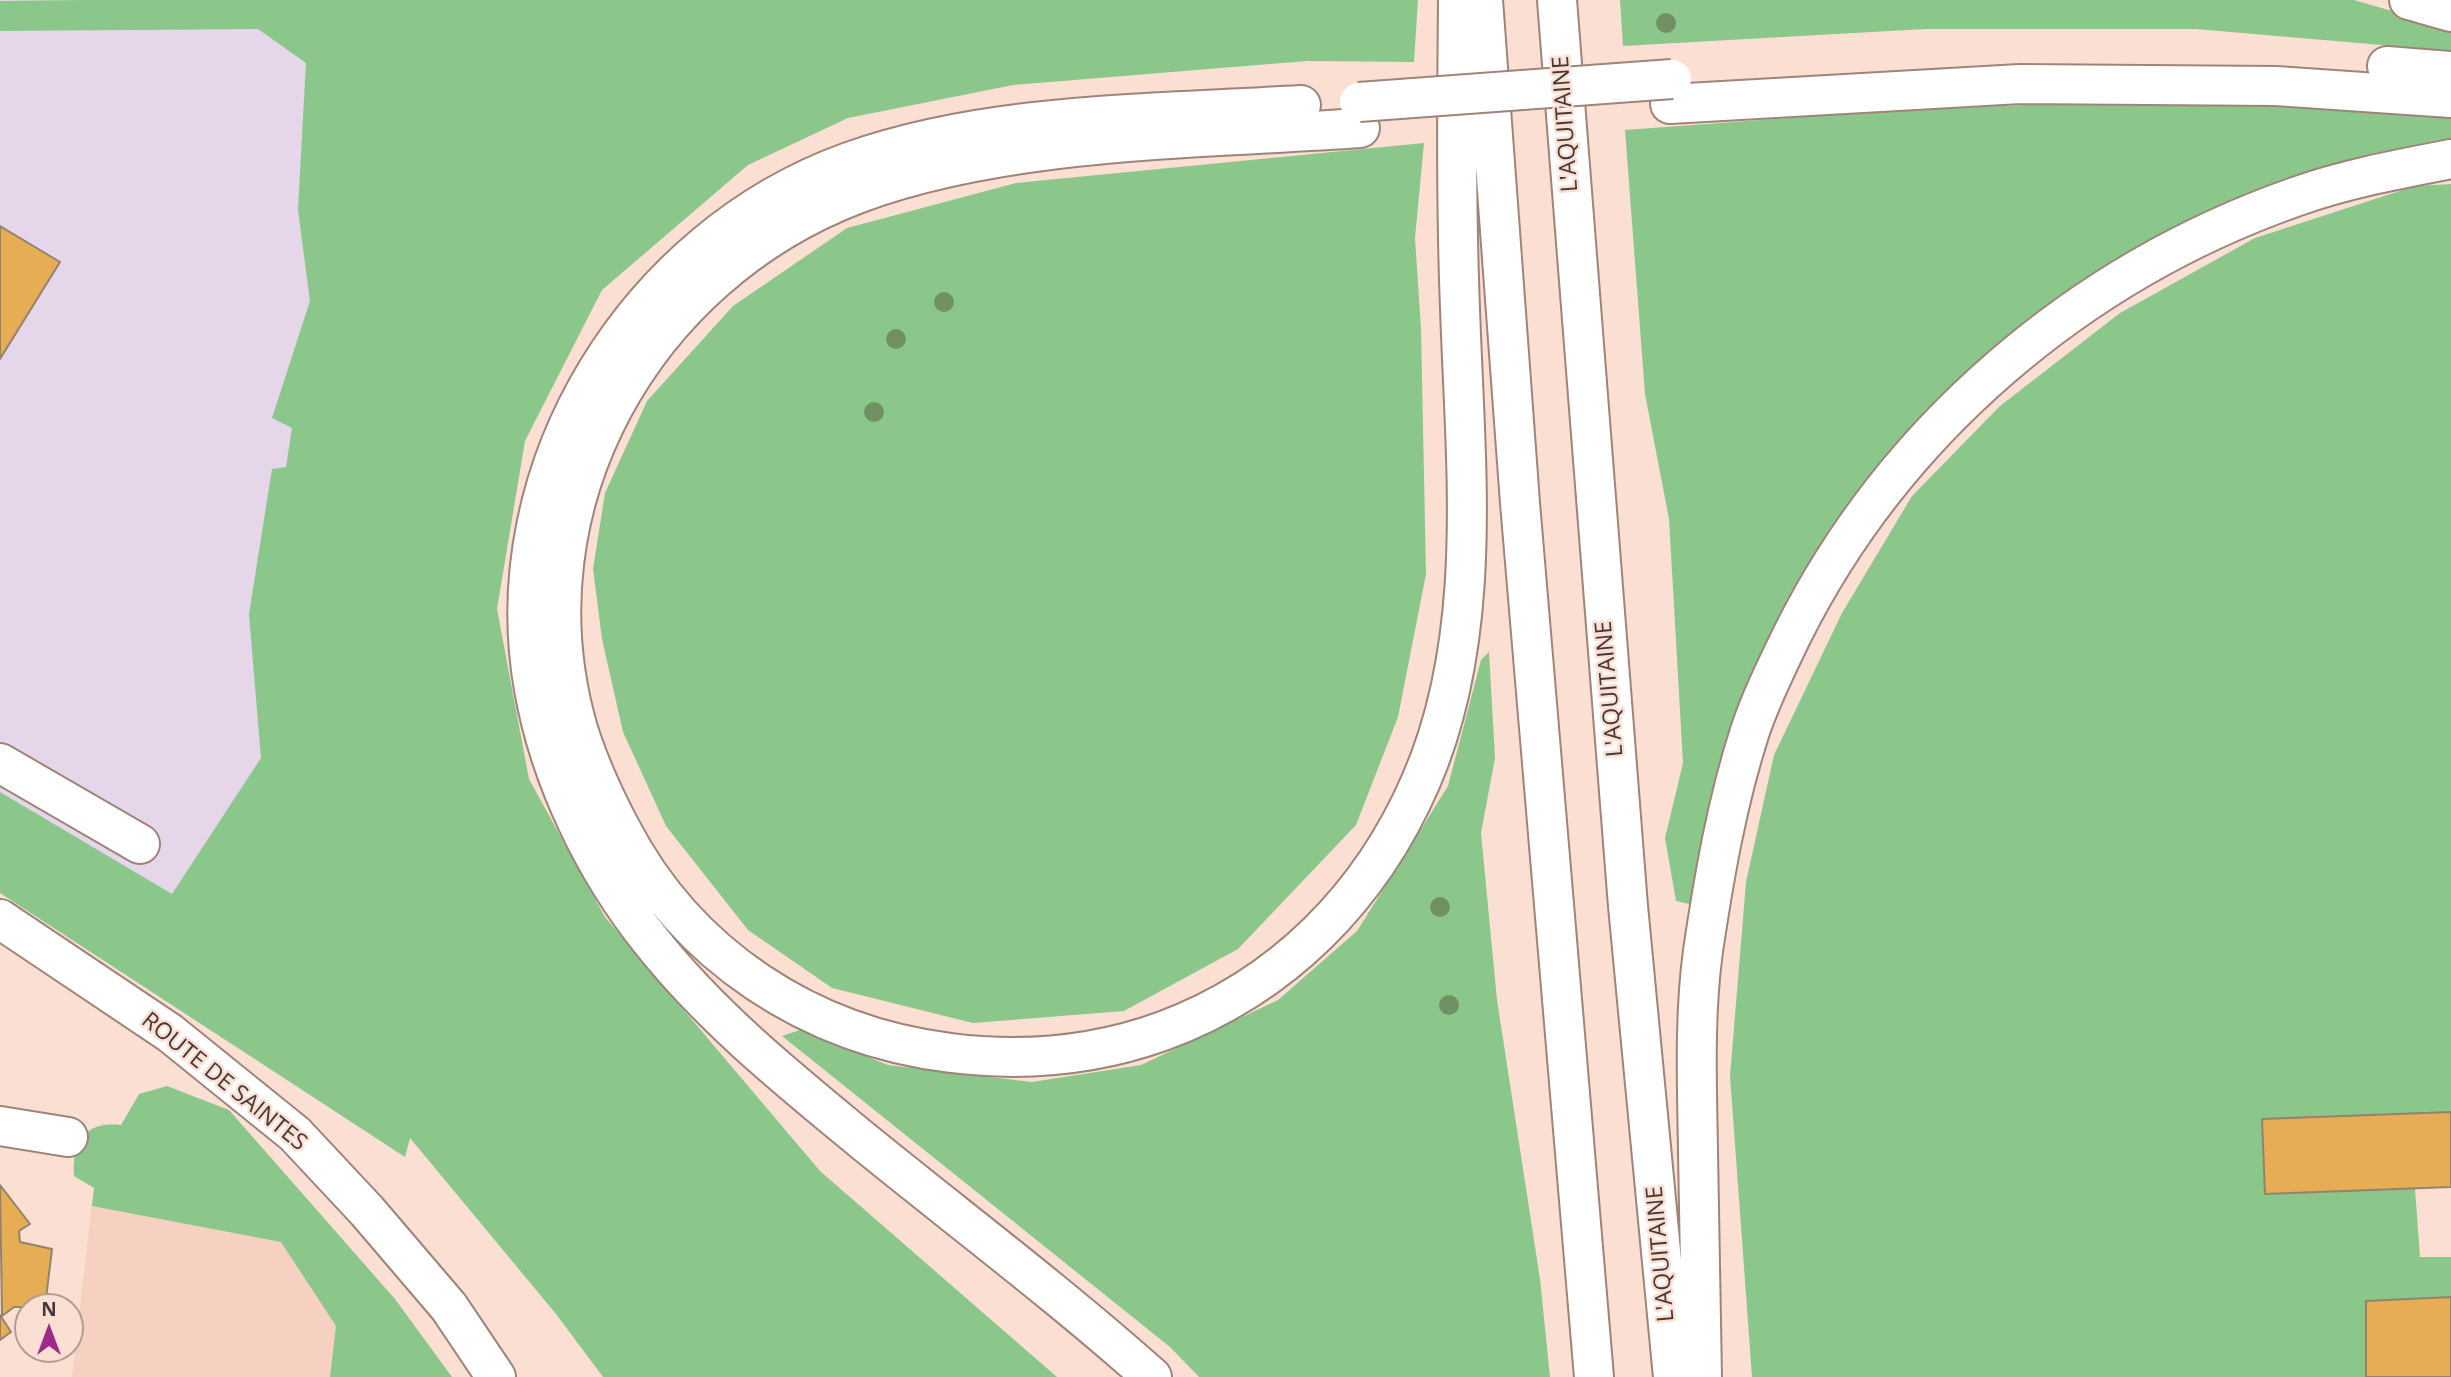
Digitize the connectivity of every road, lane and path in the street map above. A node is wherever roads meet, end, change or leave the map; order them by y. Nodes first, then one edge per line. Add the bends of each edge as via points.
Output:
1 (1458, 0) edge
2 (1483, 0) edge
3 (1557, 0) edge
4 (2409, 0) edge
5 (2451, 12) edge
6 (2451, 71) edge
7 (1671, 92) junction
8 (2451, 98) edge
9 (1360, 115) junction
10 (2451, 159) edge
11 (0, 762) edge
12 (140, 844) dead end
13 (0, 919) edge
14 (0, 1126) edge
15 (68, 1137) dead end
16 (496, 1377) edge
17 (1152, 1377) edge
18 (1594, 1377) edge
19 (1672, 1377) edge
20 (1702, 1377) edge

1 - 9 main road via 1456,201 1466,512 1458,660 1420,784 1367,876 1326,928 1276,971 1228,1003 1134,1041 1081,1053 1029,1058 911,1048 855,1032 798,1008 755,983 708,946 633,853 603,794 578,728 570,690 562,616 573,511 605,420 644,357 702,290 772,237 820,210 901,178 988,160
2 - 18 main road via 1520,503
3 - 19 main road, L'AQUITAINE via 1628,906
4 - 5 main road
6 - 7 main road via 2278,60 2096,58 1913,63
7 - 8 main road via 2020,84 2276,86
7 - 9 main road, bridge
9 - 17 main road via 1122,116 990,129 847,163 765,202 693,254 633,317 609,351 566,431 540,504 532,550 529,641 546,738 594,859 650,940 704,1001 789,1081
10 - 20 main road via 2389,170 2295,197 2143,265 2073,312 2001,365 1945,418 1890,480 1811,597 1751,727 1730,801 1703,954 1697,1068
11 - 12 main road
13 - 16 main road, ROUTE DE SAINTES via 170,1033 295,1134 449,1307
14 - 15 main road

